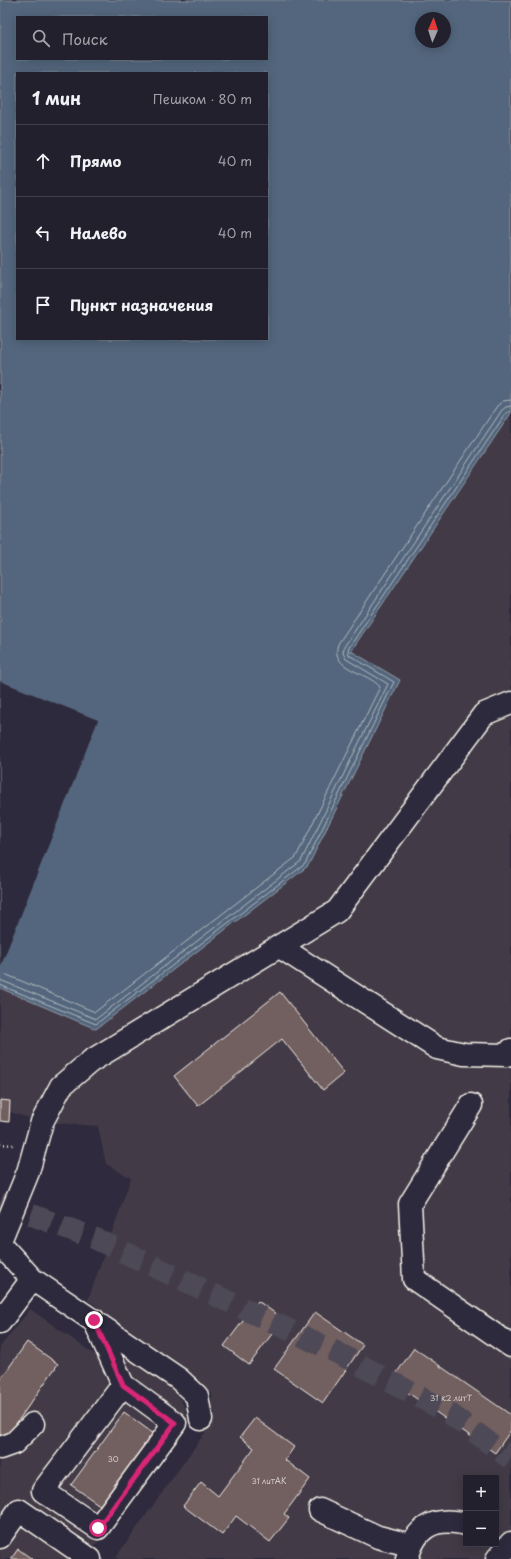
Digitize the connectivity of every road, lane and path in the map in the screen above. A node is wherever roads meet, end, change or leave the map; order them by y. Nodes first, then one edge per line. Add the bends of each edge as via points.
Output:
1 (511, 703) edge
2 (280, 947) junction
3 (511, 1050) edge
4 (471, 1105) dead end
5 (0, 1241) edge
6 (0, 1244) edge
7 (32, 1279) junction
8 (94, 1320) junction
9 (0, 1322) edge
10 (511, 1346) edge
11 (123, 1385) junction
12 (201, 1419) dead end
13 (33, 1424) dead end
14 (0, 1448) edge
15 (320, 1510) dead end
16 (463, 1523) edge
17 (0, 1537) edge
18 (511, 1543) edge
19 (488, 1547) edge
20 (409, 1552) edge
21 (90, 1559) edge
22 (491, 1559) edge
23 (497, 1559) edge

1 - 2 lane via 484,714 337,911
2 - 3 lane via 437,1048 464,1054 500,1055 507,1055
2 - 5 lane via 91,1061 61,1086 42,1122 28,1172
4 - 10 lane via 410,1204 414,1279
6 - 7 lane
7 - 8 lane
7 - 9 lane
8 - 11 lane
8 - 12 lane via 179,1378 198,1396
11 - 11 lane via 43,1491 98,1528 175,1423
13 - 14 lane via 14,1443
15 - 20 lane
16 - 20 lane via 451,1520 434,1523 420,1532
17 - 21 lane via 19,1510
18 - 23 lane
19 - 22 lane

